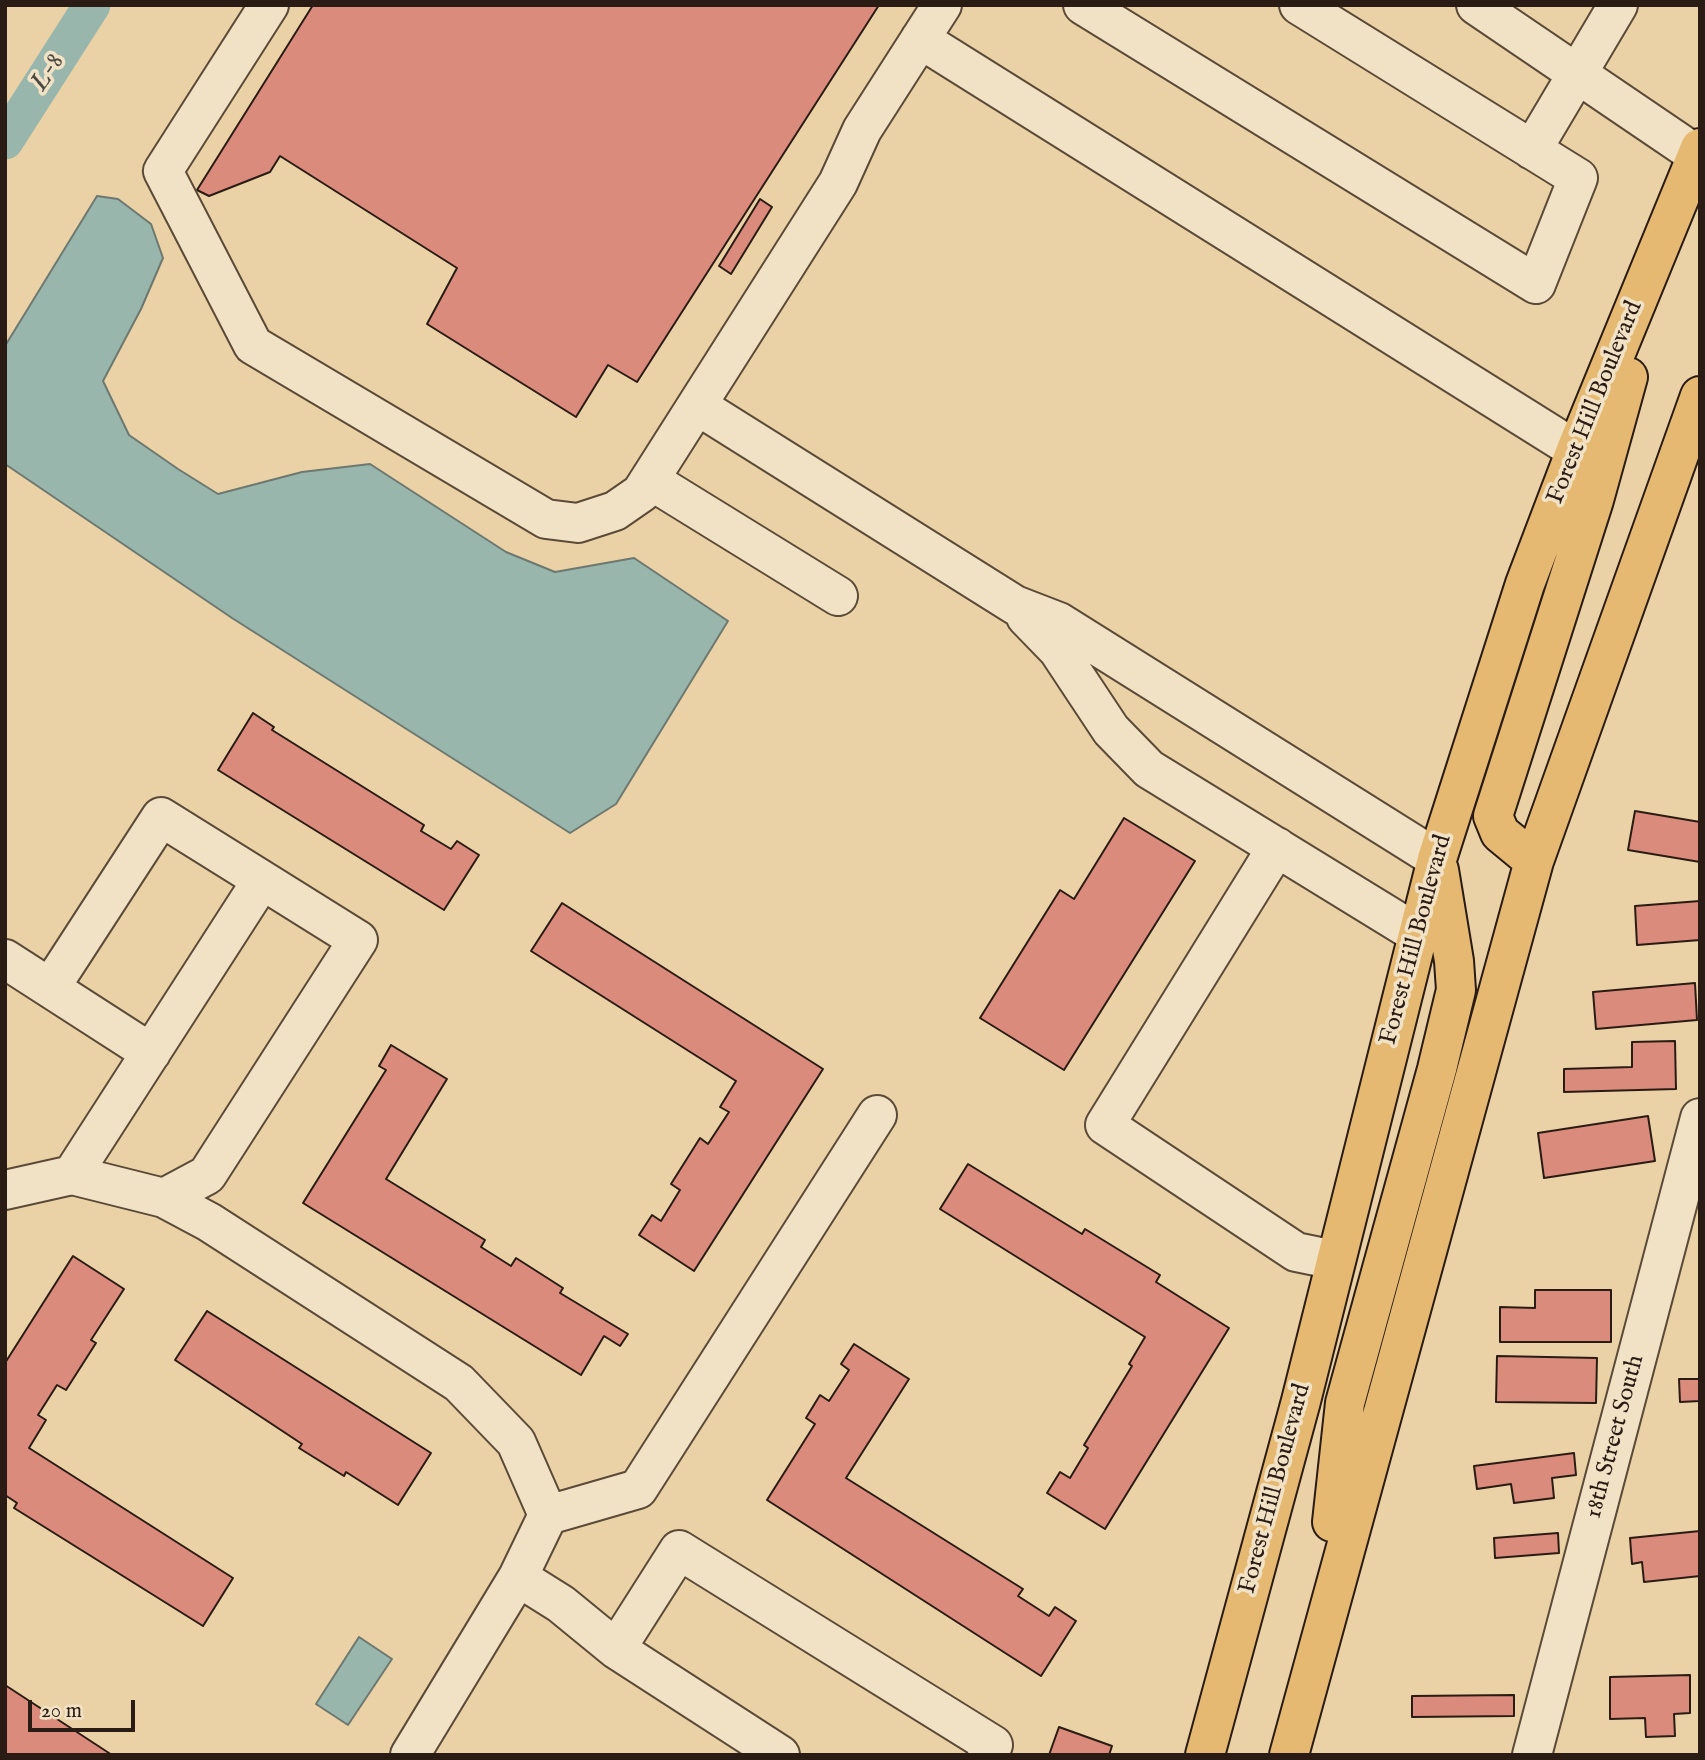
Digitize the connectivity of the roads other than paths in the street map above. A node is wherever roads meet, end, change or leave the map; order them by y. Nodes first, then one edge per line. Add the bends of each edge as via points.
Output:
1 (269, 5) edge
2 (942, 5) edge
3 (1083, 5) edge
4 (1299, 5) edge
5 (1476, 5) edge
6 (1618, 5) edge
7 (920, 39) junction
8 (1578, 72) junction
9 (1532, 150) junction
10 (1698, 151) edge
11 (1658, 249) junction
12 (1700, 397) edge
13 (698, 406) junction
14 (1576, 450) junction
15 (650, 480) junction
16 (838, 596) dead end
17 (1015, 606) junction
18 (1277, 847) junction
19 (1437, 859) junction
20 (1534, 861) junction
21 (262, 880) junction
22 (1416, 933) junction
23 (5, 959) edge
24 (50, 988) junction
25 (150, 1053) junction
26 (877, 1115) dead end
27 (1700, 1118) edge
28 (72, 1175) junction
29 (5, 1190) edge
30 (164, 1198) junction
31 (1689, 1206) edge
32 (1335, 1260) junction
33 (548, 1515) junction
34 (1344, 1553) junction
35 (518, 1577) junction
36 (616, 1649) junction
37 (410, 1755) edge
38 (779, 1755) edge
39 (987, 1755) edge
40 (1205, 1755) edge
41 (1289, 1755) edge
42 (1532, 1755) edge

1 - 15 street via 163,171 253,345 546,519 578,523 615,511 641,493
2 - 7 street
3 - 9 street via 1536,284 1578,178
4 - 9 street
5 - 8 street
6 - 8 street
7 - 13 street via 862,130 838,183
7 - 14 street
8 - 9 street
8 - 10 street
10 - 11 main road, Forest Hill Boulevard
11 - 14 main road, Forest Hill Boulevard
11 - 20 main road via 1594,500 1493,816 1500,833
12 - 20 main road
13 - 15 street
13 - 17 street
14 - 19 main road, Forest Hill Boulevard via 1525,584
15 - 16 street
17 - 18 street via 1058,650 1111,730 1149,769
17 - 19 street via 1059,622
18 - 22 street
18 - 32 street via 1105,1125 1296,1252
19 - 22 main road, Forest Hill Boulevard
19 - 34 main road via 1456,990 1345,1403 1332,1524
20 - 34 main road
21 - 24 street via 161,817
21 - 25 street
21 - 30 street via 358,940 207,1175
22 - 32 main road, Forest Hill Boulevard
23 - 24 street
24 - 25 street
25 - 28 street
26 - 33 street via 638,1489
27 - 31 street, 18th Street South
28 - 29 street
28 - 30 street
30 - 33 street via 209,1222 459,1383 516,1442
31 - 42 street, 18th Street South
32 - 40 main road, Forest Hill Boulevard
33 - 35 street
34 - 41 main road
35 - 36 street via 561,1604
35 - 37 street
36 - 38 street
36 - 39 street via 679,1550 993,1745

